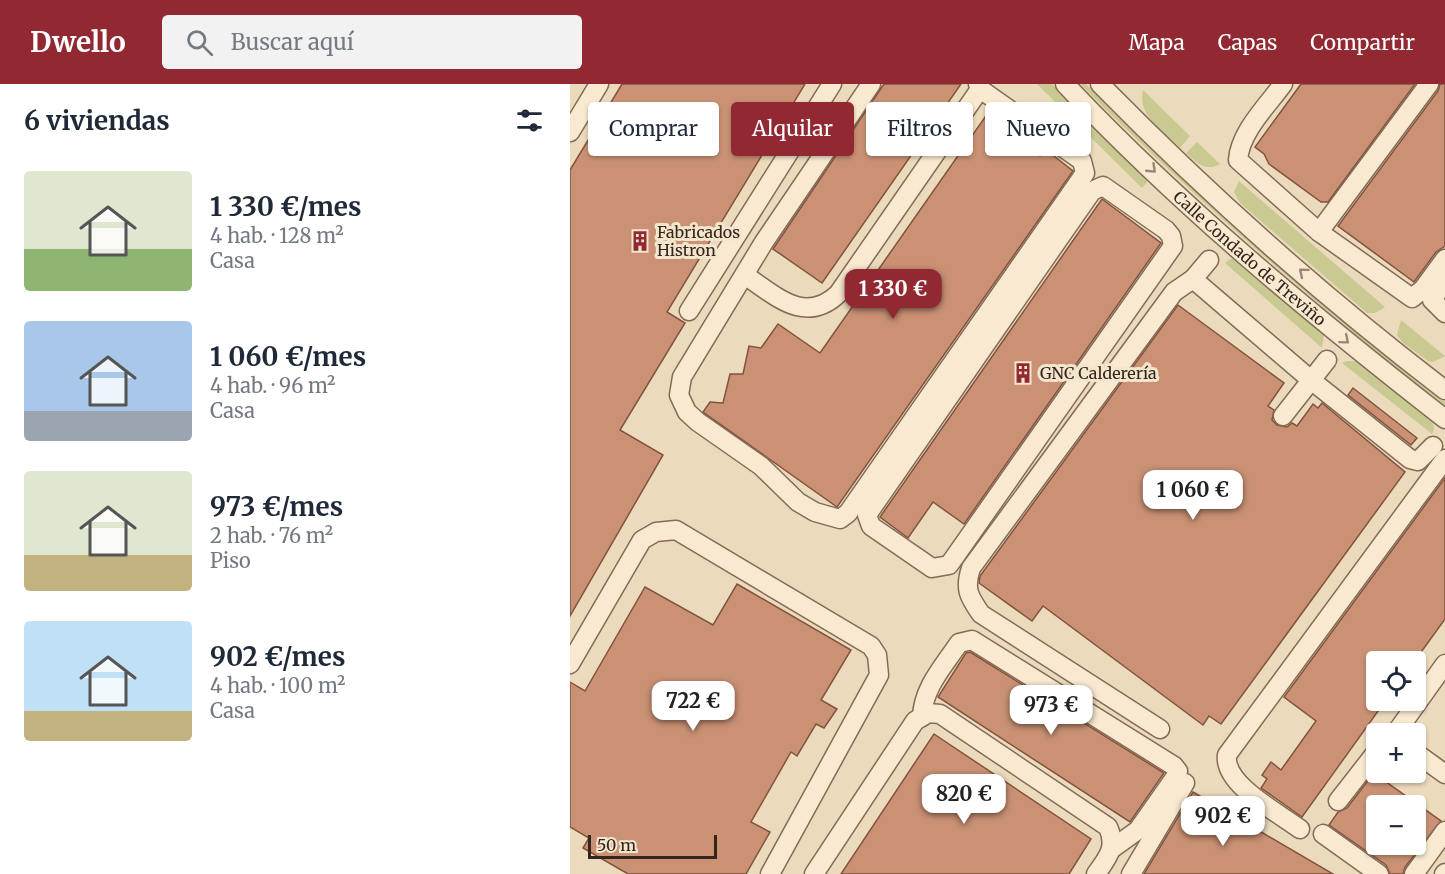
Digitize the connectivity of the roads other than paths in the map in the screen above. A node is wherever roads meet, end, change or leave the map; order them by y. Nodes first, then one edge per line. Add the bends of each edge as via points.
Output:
1 (599, 84) edge
2 (832, 84) edge
3 (871, 84) edge
4 (1065, 84) edge
5 (1100, 84) edge
6 (1283, 84) edge
7 (1429, 84) edge
8 (979, 86) edge
9 (570, 132) edge
10 (1168, 228) joint
11 (1319, 232) junction
12 (1445, 259) edge
13 (1209, 260) dead end
14 (746, 276) junction
15 (1193, 279) junction
16 (1445, 281) edge
17 (689, 311) dead end
18 (1445, 314) edge
19 (1327, 360) dead end
20 (1311, 380) junction
21 (1445, 390) edge
22 (1283, 416) dead end
23 (1445, 419) edge
24 (1440, 463) edge
25 (570, 664) edge
26 (1445, 664) edge
27 (922, 717) junction
28 (1403, 723) edge
29 (1160, 729) dead end
30 (1426, 760) edge
31 (1366, 764) edge
32 (1445, 774) edge
33 (1185, 783) dead end
34 (1338, 801) dead end
35 (1300, 829) dead end
36 (1445, 831) edge
37 (1323, 834) dead end
38 (1113, 848) junction
39 (770, 874) edge
40 (814, 874) edge
41 (1096, 874) edge
42 (1131, 874) edge
43 (1379, 874) edge
44 (1414, 874) edge

1 - 9 street
2 - 17 street
3 - 14 street via 764,242
4 -> 23 street, Calle Condado de Treviño via 1218,232
21 -> 5 street, Calle Condado de Treviño via 1211,192
6 - 11 street via 1244,137 1235,164
7 - 11 street
8 - 14 street via 827,305 812,310 787,303
8 - 14 street via 1082,161 1085,173 855,504 840,519 798,502 761,466 698,422 687,412 679,395 682,378
10 - 10 street via 1103,186 1092,191 867,515 871,525 932,568 949,565 1173,246
11 - 12 street via 1402,303 1417,296
13 - 15 street
15 - 20 street
15 - 29 street via 1174,292 971,568 966,583 968,596 981,614
16 - 18 street via 1432,300
19 - 20 street
20 - 22 street
20 - 24 street via 1410,459
24 - 35 street via 1227,755 1226,766 1234,781
25 - 39 street via 642,540 656,532 676,530 871,646 877,655 879,675
26 - 28 street
27 - 38 street via 940,714 1108,827
27 - 38 street via 928,689 959,643 972,640 1174,766 1176,776 1138,830
27 - 40 street via 915,721
30 - 32 street
31 - 34 street
33 - 42 street
36 - 44 street
37 - 43 street
38 - 41 street

